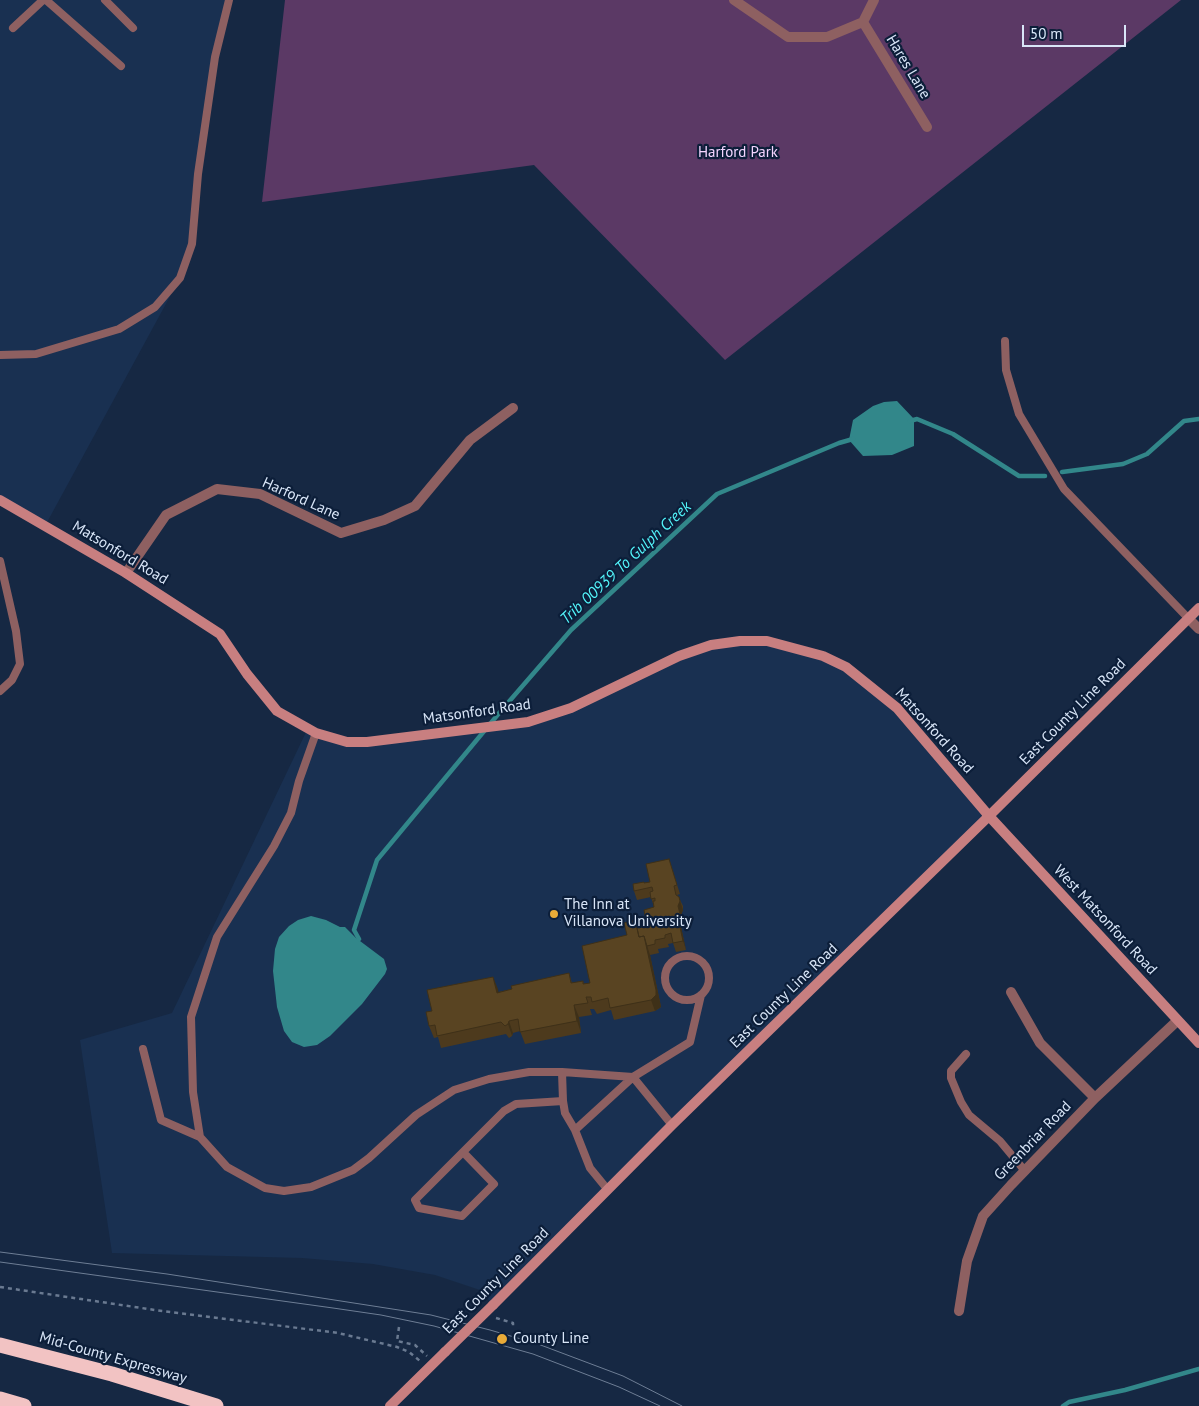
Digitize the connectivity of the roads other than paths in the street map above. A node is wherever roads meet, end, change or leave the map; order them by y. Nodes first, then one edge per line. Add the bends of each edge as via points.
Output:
1 (45, 0) edge
2 (105, 0) edge
3 (229, 0) edge
4 (734, 0) edge
5 (874, 0) edge
6 (863, 22) junction
7 (13, 28) dead end
8 (133, 28) dead end
9 (121, 66) dead end
10 (927, 128) dead end
11 (1004, 341) dead end
12 (0, 355) edge
13 (513, 408) dead end
14 (0, 500) edge
15 (0, 561) edge
16 (126, 573) junction
17 (1199, 608) edge
18 (1188, 618) junction
19 (1199, 629) edge
20 (0, 691) edge
21 (316, 734) junction
22 (989, 816) junction
23 (1011, 992) dead end
24 (701, 994) junction
25 (1178, 1021) junction
26 (1199, 1043) edge
27 (143, 1049) dead end
28 (966, 1054) dead end
29 (562, 1072) junction
30 (633, 1076) junction
31 (1095, 1098) junction
32 (562, 1100) junction
33 (672, 1125) junction
34 (575, 1130) junction
35 (200, 1137) junction
36 (463, 1152) junction
37 (1025, 1171) junction
38 (608, 1190) junction
39 (959, 1311) dead end
40 (0, 1345) edge
41 (0, 1399) edge
42 (24, 1406) edge
43 (216, 1406) edge
44 (390, 1406) edge

1 - 7 lane
1 - 9 lane
2 - 8 lane
3 - 12 lane via 214,67 198,174 192,244 180,278 155,307 119,329 36,354
4 - 6 street via 788,37 827,37
5 - 6 street
6 - 10 street, Hares Lane
11 - 18 lane via 1006,370 1019,414 1064,490
13 - 16 street, Harford Lane via 470,440 415,506 384,520 341,533 260,494 217,489 166,515
14 - 16 main road, Matsonford Road
15 - 20 lane via 20,664 12,680
16 - 21 main road, Matsonford Road via 220,634 277,712
17 - 18 main road, East County Line Road
18 - 19 street
18 - 22 main road, East County Line Road
21 - 22 main road, Matsonford Road via 347,742 367,742 528,722 571,708 679,656 711,645 767,641 823,656 846,667 870,685 897,708
21 - 35 lane via 291,813 217,937 191,1017 192,1092
22 - 25 main road, West Matsonford Road
22 - 33 main road, East County Line Road
23 - 31 street via 1040,1043
24 - 24 lane via 706,989 709,976 703,963 685,956 672,961 665,973 670,992 675,997 689,1000
24 - 30 lane via 690,1042
25 - 26 main road, West Matsonford Road
25 - 31 street, Greenbriar Road
27 - 35 lane via 161,1120
28 - 37 lane via 951,1071 961,1102 969,1115 1000,1141
29 - 30 lane
29 - 32 lane
29 - 35 lane via 529,1072 489,1079 454,1090 416,1115 353,1170 311,1187 284,1191 265,1188 226,1167
30 - 33 lane
30 - 34 lane
31 - 37 street, Greenbriar Road
32 - 34 lane
32 - 36 lane via 516,1104 504,1110
33 - 38 main road, East County Line Road
34 - 38 lane via 590,1168
36 - 36 lane via 415,1200 420,1208 462,1216 494,1184
37 - 39 street, Greenbriar Road via 983,1216 967,1261
38 - 44 main road, East County Line Road, bridge
40 - 43 highway, Mid-County Expressway via 120,1376
41 - 42 highway

